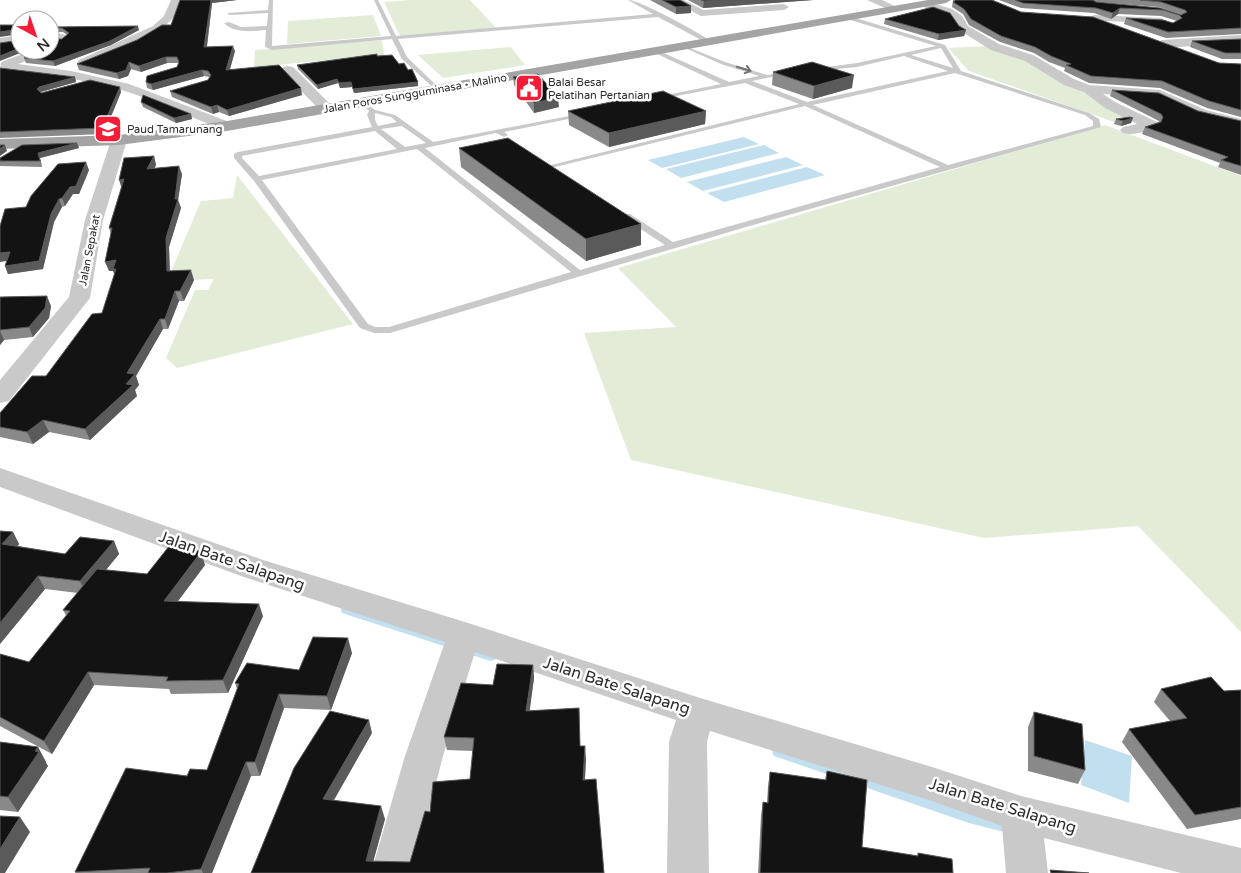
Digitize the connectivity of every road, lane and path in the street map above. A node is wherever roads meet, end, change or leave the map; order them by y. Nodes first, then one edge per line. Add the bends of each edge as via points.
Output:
1 (176, 0) edge
2 (271, 0) edge
3 (376, 0) edge
4 (630, 0) edge
5 (703, 0) edge
6 (772, 0) edge
7 (872, 0) edge
8 (946, 0) edge
9 (678, 1) edge
10 (925, 4) junction
11 (896, 9) junction
12 (270, 11) junction
13 (230, 13) dead end
14 (661, 15) junction
15 (1078, 17) edge
16 (849, 18) junction
17 (1094, 18) junction
18 (227, 23) dead end
19 (1172, 24) edge
20 (269, 28) junction
21 (1189, 29) edge
22 (1128, 31) edge
23 (395, 38) junction
24 (1219, 39) junction
25 (1241, 39) edge
26 (709, 42) junction
27 (943, 46) junction
28 (687, 47) junction
29 (1241, 47) edge
30 (657, 52) junction
31 (1187, 53) edge
32 (906, 55) junction
33 (18, 60) edge
34 (723, 63) junction
35 (57, 66) junction
36 (693, 69) junction
37 (288, 70) dead end
38 (814, 70) edge
39 (958, 71) junction
40 (796, 72) edge
41 (766, 76) junction
42 (138, 80) dead end
43 (745, 81) junction
44 (728, 84) junction
45 (120, 86) junction
46 (179, 89) edge
47 (1087, 89) junction
48 (438, 90) junction
49 (153, 96) junction
50 (652, 100) edge
51 (806, 104) junction
52 (368, 106) junction
53 (327, 108) junction
54 (594, 112) edge
55 (404, 123) junction
56 (1241, 123) edge
57 (227, 126) junction
58 (377, 128) junction
59 (1128, 130) dead end
60 (498, 131) junction
61 (119, 140) junction
62 (513, 141) edge
63 (0, 144) edge
64 (432, 144) junction
65 (418, 147) junction
66 (404, 150) junction
67 (543, 161) edge
68 (551, 166) junction
69 (946, 167) junction
70 (559, 171) edge
71 (257, 179) junction
72 (623, 214) edge
73 (671, 245) junction
74 (577, 272) junction
75 (0, 396) edge
76 (0, 477) edge
77 (460, 646) junction
78 (693, 725) junction
79 (1024, 843) edge
80 (1241, 868) edge
81 (392, 873) edge
82 (688, 873) edge

1 - 35 street via 169,17 157,28 94,59
2 - 12 lane
3 - 23 lane
4 - 14 lane
5 - 9 street
6 - 9 street via 785,6 701,13
7 - 11 street
8 - 10 main road, Jalan Poros Sungguminasa - Malino
10 - 11 main road, Jalan Poros Sungguminasa - Malino
10 - 47 street via 958,17 962,28 994,47 1029,58
11 - 16 main road, Jalan Poros Sungguminasa - Malino
12 - 13 lane
12 - 20 lane
14 - 23 lane
14 - 26 lane
15 - 17 street
16 - 26 main road, Jalan Poros Sungguminasa - Malino
16 - 27 lane
17 - 19 street
17 - 22 street
18 - 20 lane via 240,29
20 - 23 lane via 268,47 272,48
21 - 24 street
23 - 48 lane via 404,58
24 - 25 street
24 - 29 street
24 - 31 street via 1158,42
26 - 28 main road, Jalan Poros Sungguminasa - Malino
27 - 32 lane
27 - 39 lane
28 - 30 main road, Jalan Poros Sungguminasa - Malino
28 - 34 lane
30 - 36 lane
30 - 48 main road, Jalan Poros Sungguminasa - Malino
32 - 38 lane
32 - 39 lane
33 - 35 street via 0,67 34,69
34 - 36 lane
34 -> 41 lane
35 - 45 street via 90,82
36 - 44 lane
37 - 53 street
39 - 51 lane
39 - 69 lane via 1087,114 1097,120 1097,127
40 - 41 lane
41 - 43 lane
42 - 45 street
43 - 44 lane
43 - 51 lane
44 - 50 lane
45 - 49 street
46 - 49 street
47 - 56 street via 1160,94 1202,113
47 - 59 street via 1110,105 1152,126
48 - 52 main road, Jalan Poros Sungguminasa - Malino
49 - 57 street
51 - 68 lane
51 - 69 lane
52 - 53 main road, Jalan Poros Sungguminasa - Malino
52 - 55 lane
52 - 58 lane via 370,120
53 - 57 main road, Jalan Poros Sungguminasa - Malino
54 - 60 lane
55 - 58 lane
55 - 64 lane
57 - 61 main road, Jalan Poros Sungguminasa - Malino
58 - 66 lane
58 - 71 lane via 238,154
60 - 62 lane
60 - 64 lane
61 - 63 main road, Jalan Poros Sungguminasa - Malino via 20,147
61 - 75 street, Jalan Sepakat via 94,220 79,298
64 - 65 lane
65 - 66 lane
65 - 74 lane
66 - 71 lane
67 - 68 lane
68 - 70 lane
69 - 73 lane
71 - 74 lane via 364,326 374,330 390,330
72 - 73 lane
73 - 74 lane
76 - 77 street, Jalan Bate Salapang
77 - 78 street, Jalan Bate Salapang
77 - 81 street via 424,756
78 - 79 street, Jalan Bate Salapang via 932,784
78 - 82 street
79 - 80 street, Jalan Bate Salapang

